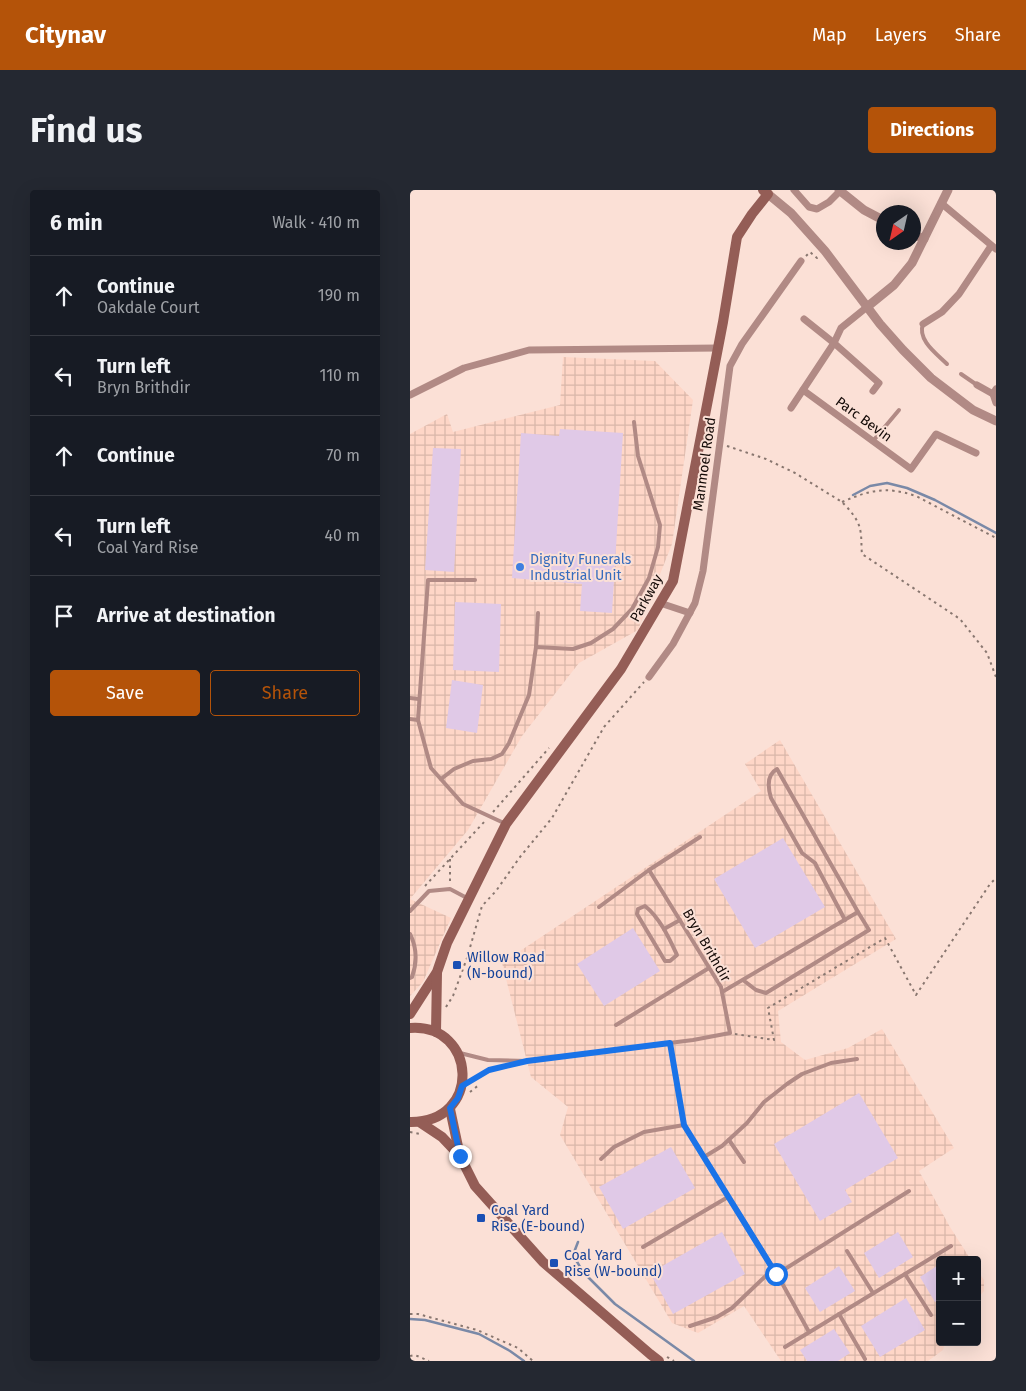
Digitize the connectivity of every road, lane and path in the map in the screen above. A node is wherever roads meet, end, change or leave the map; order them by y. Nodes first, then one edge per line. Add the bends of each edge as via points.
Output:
1 (794, 190) edge
2 (948, 190) edge
3 (840, 191) edge
4 (765, 192) edge
5 (941, 203) junction
6 (876, 216) edge
7 (921, 238) edge
8 (924, 239) junction
9 (994, 248) edge
10 (801, 261) dead end
11 (867, 307) junction
12 (804, 319) dead end
13 (923, 324) joint
14 (834, 343) junction
15 (718, 348) junction
16 (947, 364) dead end
17 (961, 374) dead end
18 (977, 385) joint
19 (803, 390) junction
20 (873, 391) dead end
21 (994, 392) edge
22 (410, 395) edge
23 (996, 403) edge
24 (791, 408) dead end
25 (899, 410) dead end
26 (996, 421) edge
27 (634, 422) dead end
28 (873, 442) junction
29 (720, 444) junction
30 (976, 453) dead end
31 (842, 502) junction
32 (996, 538) edge
33 (475, 580) dead end
34 (660, 603) junction
35 (538, 613) dead end
36 (690, 613) junction
37 (536, 647) junction
38 (649, 676) joint
39 (996, 677) edge
40 (410, 698) edge
41 (419, 699) junction
42 (410, 718) edge
43 (418, 720) junction
44 (553, 745) dead end
45 (441, 780) junction
46 (489, 816) junction
47 (506, 824) junction
48 (700, 838) dead end
49 (450, 859) junction
50 (649, 870) junction
51 (996, 878) edge
52 (424, 886) dead end
53 (450, 888) junction
54 (469, 899) junction
55 (600, 907) dead end
56 (410, 911) edge
57 (858, 912) junction
58 (680, 920) junction
59 (845, 920) junction
60 (664, 929) junction
61 (410, 934) edge
62 (709, 968) junction
63 (437, 972) junction
64 (410, 978) edge
65 (743, 980) junction
66 (722, 992) junction
67 (410, 1014) edge
68 (436, 1021) junction
69 (616, 1024) dead end
70 (410, 1028) edge
71 (436, 1032) junction
72 (730, 1033) junction
73 (670, 1043) junction
74 (458, 1053) junction
75 (857, 1059) dead end
76 (527, 1061) junction
77 (482, 1082) dead end
78 (465, 1089) junction
79 (450, 1108) junction
80 (415, 1123) edge
81 (684, 1125) junction
82 (729, 1140) junction
83 (460, 1156) junction
84 (704, 1157) junction
85 (601, 1159) dead end
86 (744, 1162) dead end
87 (909, 1191) dead end
88 (728, 1197) junction
89 (951, 1246) dead end
90 (642, 1247) dead end
91 (848, 1251) dead end
92 (773, 1269) junction
93 (776, 1274) junction
94 (905, 1274) junction
95 (873, 1294) junction
96 (410, 1314) edge
97 (839, 1314) junction
98 (931, 1315) dead end
99 (690, 1326) dead end
100 (809, 1332) junction
101 (785, 1347) dead end
102 (410, 1356) edge
103 (865, 1358) dead end
104 (663, 1359) edge
105 (429, 1361) edge
106 (533, 1361) edge
107 (674, 1361) edge

1 - 3 street via 809,207 817,210
2 - 5 street
3 - 6 street
4 - 11 street via 791,213 825,251
4 - 15 main road, Parkway via 737,237
5 - 8 street
5 - 9 street
7 - 8 street
8 - 11 street via 912,263 894,285
9 - 13 street via 959,294 942,312
10 - 29 street, Manmoel Road via 730,366
11 - 14 street via 841,328
11 - 26 street via 931,378 973,410
12 - 14 street, Parc Bevin
13 - 16 lane via 922,337
14 - 19 street
14 - 20 street, Parc Bevin via 880,383
15 - 22 street via 529,350 464,368
15 - 34 main road, Parkway via 673,581
17 - 18 lane
18 - 21 street
19 - 24 street
19 - 28 street, Parc Bevin
21 - 23 street
25 - 28 lane
27 - 37 lane via 638,456 660,525 658,547 649,578 632,609 613,629 591,643 573,649
28 - 30 street, Parc Bevin via 911,469 936,434
29 - 31 path via 766,459
29 - 36 street, Manmoel Road via 704,571
31 - 32 path via 882,489 904,492
31 - 39 path via 860,528 862,554 960,619 987,653
33 - 41 lane via 428,580
34 - 36 street
34 - 47 main road, Parkway via 621,669
35 - 37 lane
36 - 38 street, Manmoel Road via 674,644
37 - 45 lane via 529,695 502,754 454,768
38 - 68 path via 604,727 552,818 482,906 453,996
40 - 41 lane
41 - 43 lane
42 - 43 lane
43 - 45 lane via 431,768
44 - 46 path
45 - 46 lane via 462,804
46 - 47 lane
46 - 49 path
47 - 54 main road, Parkway
48 - 50 lane
49 - 52 path
49 - 53 path
50 - 55 lane
50 - 58 lane, Bryn Brithdir
51 - 72 path via 916,995 885,938 768,1008 774,1040
53 - 54 lane
53 - 56 lane via 430,891
54 - 63 main road, Parkway
57 - 59 lane
57 - 59 lane via 777,769 773,771 769,776 769,792 802,853 815,863
57 - 65 lane via 869,930 766,994
58 - 60 lane
58 - 62 lane, Bryn Brithdir
59 - 65 lane
60 - 60 lane via 677,955 670,961 665,961 660,953 637,914 638,908 645,906 650,910
61 - 64 lane via 415,957 415,968
62 - 66 lane, Bryn Brithdir
62 - 69 lane
63 - 67 main road
63 - 68 main road
65 - 66 lane
66 - 72 lane, Bryn Brithdir
68 - 71 main road
70 - 71 main road
71 - 74 main road via 449,1040
72 - 73 lane
73 - 76 lane
73 - 81 lane
74 - 76 lane via 488,1060
74 - 78 main road
75 - 82 lane via 831,1063 802,1074 764,1102
76 - 78 lane via 489,1070
77 - 78 path
78 - 79 main road
79 - 80 main road via 436,1118
79 - 83 main road
80 - 83 main road via 442,1137
81 - 84 lane
81 - 85 lane via 644,1132 614,1147
82 - 84 lane
82 - 86 lane
83 - 104 main road via 475,1186 542,1262 650,1354
84 - 88 lane
87 - 93 lane
88 - 90 lane
88 - 92 lane
89 - 94 lane
91 - 95 lane
92 - 93 lane
92 - 99 lane via 732,1308
93 - 100 lane
94 - 95 lane
94 - 98 lane
95 - 97 lane
96 - 106 path via 477,1330 518,1348
97 - 100 lane
97 - 103 lane
100 - 101 lane
102 - 105 path
104 - 107 path

